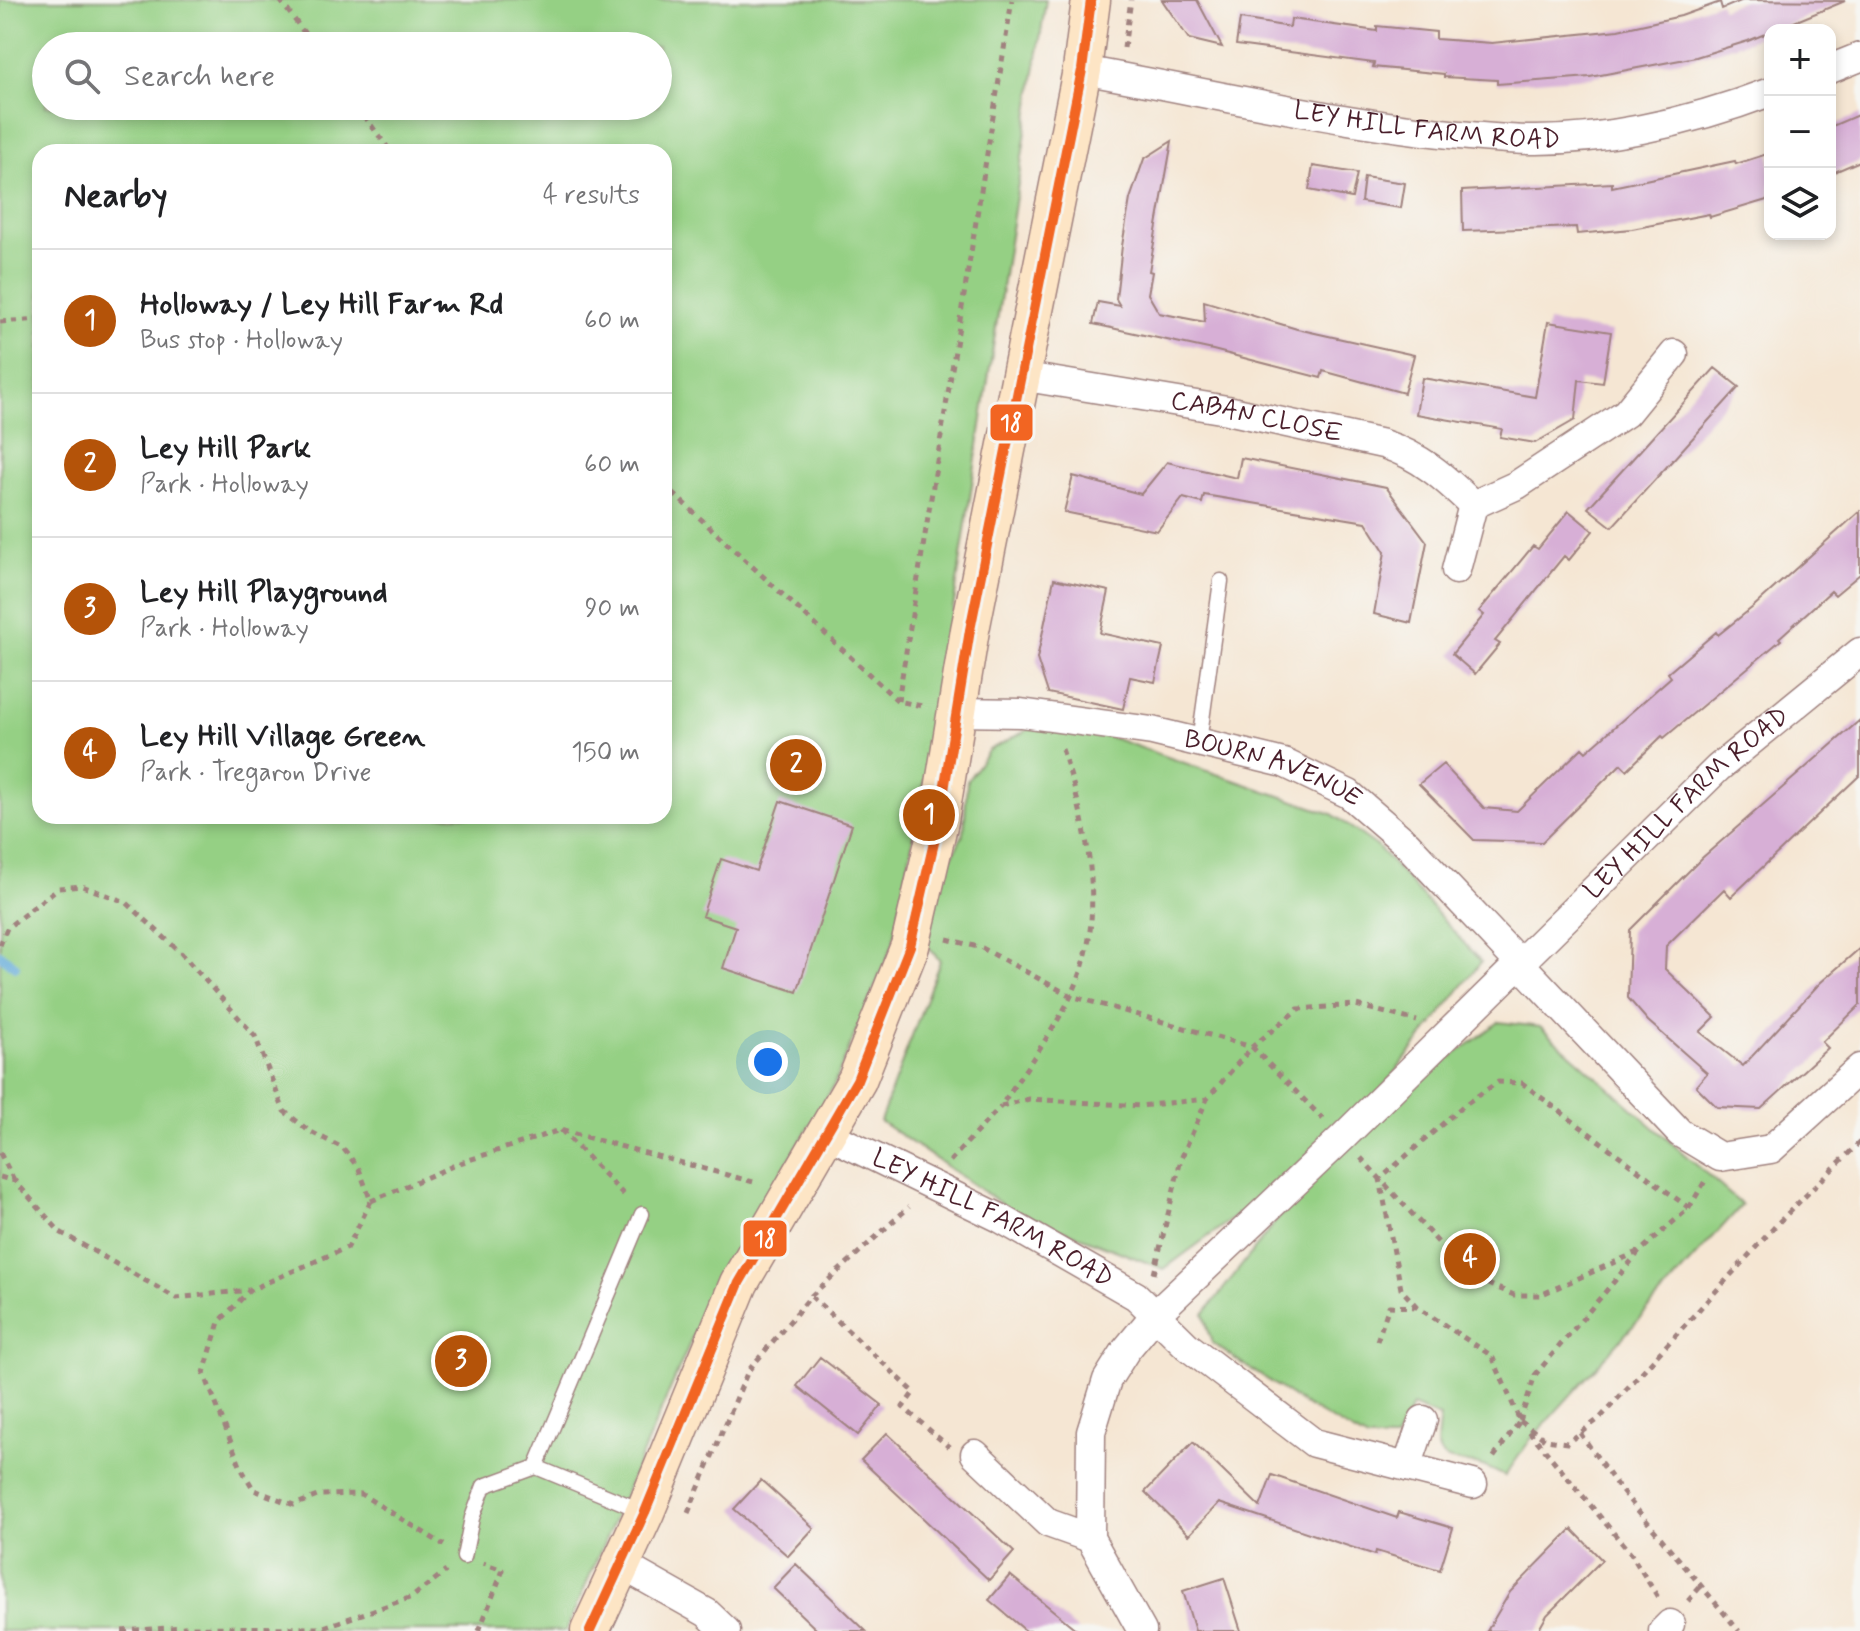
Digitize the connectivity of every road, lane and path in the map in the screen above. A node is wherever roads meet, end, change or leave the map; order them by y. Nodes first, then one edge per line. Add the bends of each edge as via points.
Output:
1 (280, 0) edge
2 (1012, 0) edge
3 (1091, 0) edge
4 (1131, 0) edge
5 (304, 32) edge
6 (1860, 57) edge
7 (1836, 67) edge
8 (1082, 70) junction
9 (1119, 77) junction
10 (1764, 94) edge
11 (367, 120) edge
12 (385, 144) edge
13 (32, 320) edge
14 (0, 322) edge
15 (1674, 354) dead end
16 (1020, 376) junction
17 (672, 492) edge
18 (1473, 505) junction
19 (1456, 570) dead end
20 (1221, 581) dead end
21 (1860, 652) edge
22 (898, 701) junction
23 (956, 712) junction
24 (1052, 717) junction
25 (1199, 742) junction
26 (914, 930) junction
27 (0, 945) edge
28 (1520, 963) junction
29 (1071, 996) junction
30 (1452, 1031) junction
31 (1252, 1047) junction
32 (1860, 1068) edge
33 (1296, 1094) dead end
34 (1207, 1099) junction
35 (1001, 1106) junction
36 (560, 1130) junction
37 (825, 1133) junction
38 (1860, 1142) edge
39 (0, 1153) edge
40 (0, 1177) edge
41 (1380, 1179) junction
42 (15, 1181) junction
43 (928, 1184) junction
44 (791, 1192) junction
45 (371, 1201) junction
46 (642, 1214) joint
47 (1639, 1252) junction
48 (250, 1290) junction
49 (811, 1296) junction
50 (1146, 1306) junction
51 (1417, 1307) junction
52 (1377, 1341) dead end
53 (1423, 1420) dead end
54 (1520, 1421) junction
55 (1580, 1433) junction
56 (975, 1454) joint
57 (536, 1467) junction
58 (1407, 1467) junction
59 (1473, 1484) joint
60 (645, 1512) junction
61 (688, 1513) dead end
62 (1090, 1538) junction
63 (464, 1557) junction
64 (620, 1564) junction
65 (1667, 1628) edge
66 (184, 1629) edge
67 (122, 1631) edge
68 (479, 1631) edge
69 (590, 1631) edge
70 (726, 1631) edge
71 (1142, 1631) edge
72 (1739, 1631) edge

1 - 5 path
2 - 22 path
3 - 8 street
4 - 9 path
6 - 7 street
8 - 9 street, LEY HILL FARM ROAD
8 - 16 street
9 - 10 street, LEY HILL FARM ROAD via 1372,123 1511,140 1613,134 1708,115
11 - 12 path
13 - 14 path
15 - 18 street via 1626,413 1517,485
16 - 18 street, CABAN CLOSE via 1227,410 1383,444 1434,468
16 - 23 street
17 - 22 path
18 - 19 street
20 - 25 lane
21 - 28 street, LEY HILL FARM ROAD via 1718,768
22 - 23 path
23 - 24 street, BOURN AVENUE
23 - 26 street
24 - 25 street, BOURN AVENUE
24 - 29 path via 1079,799 1090,865 1089,944
25 - 28 street, BOURN AVENUE via 1284,763 1349,794 1407,844
26 - 29 path via 982,948
26 - 37 street via 857,1080
27 - 45 path via 7,928 58,888 82,886 126,902 181,953 255,1036 284,1111 343,1148 359,1169
28 - 30 street, LEY HILL FARM ROAD
28 - 32 street, BOURN AVENUE via 1680,1133 1720,1157 1771,1149
29 - 31 path
29 - 35 path
30 - 31 path via 1356,1005 1298,1009
30 - 50 street, LEY HILL FARM ROAD
31 - 33 path
31 - 34 path
34 - 35 path via 1140,1106 1029,1099
34 - 50 path via 1181,1159
35 - 43 path
36 - 44 path
36 - 45 path via 460,1163
36 - 46 path
37 - 43 street, LEY HILL FARM ROAD
37 - 44 street
38 - 55 path via 1780,1221 1600,1418
39 - 42 path
40 - 42 path
41 - 47 path via 1469,1276 1514,1295 1540,1295
41 - 47 path via 1498,1082 1522,1083 1689,1208
41 - 51 path via 1401,1289
42 - 48 path via 60,1232 176,1298
43 - 49 path via 901,1217
43 - 50 street, LEY HILL FARM ROAD via 1000,1218
44 - 60 street via 739,1283
45 - 48 path via 348,1247
46 - 57 lane
47 - 54 path via 1535,1375
48 - 63 path via 219,1322 204,1373 254,1490 294,1505 320,1495 361,1494
49 - 56 path via 914,1392 903,1407 957,1455
49 - 61 path via 748,1371
50 - 58 street, LEY HILL FARM ROAD via 1247,1395 1314,1443
50 - 62 street, LEY HILL FARM ROAD via 1107,1380 1091,1432
51 - 52 path via 1389,1306
51 - 54 path via 1492,1356
53 - 58 street
54 - 55 path via 1546,1440 1567,1443
54 - 59 path
54 - 65 path via 1643,1569 1651,1592 1672,1611
55 - 72 path via 1619,1488
56 - 62 street via 1048,1523
57 - 60 lane
57 - 63 lane via 484,1486
58 - 59 street, LEY HILL FARM ROAD
60 - 64 street
62 - 71 street
63 - 66 path via 412,1597 321,1628
63 - 68 path via 503,1570
64 - 69 street
64 - 70 street via 707,1613
66 - 67 path

